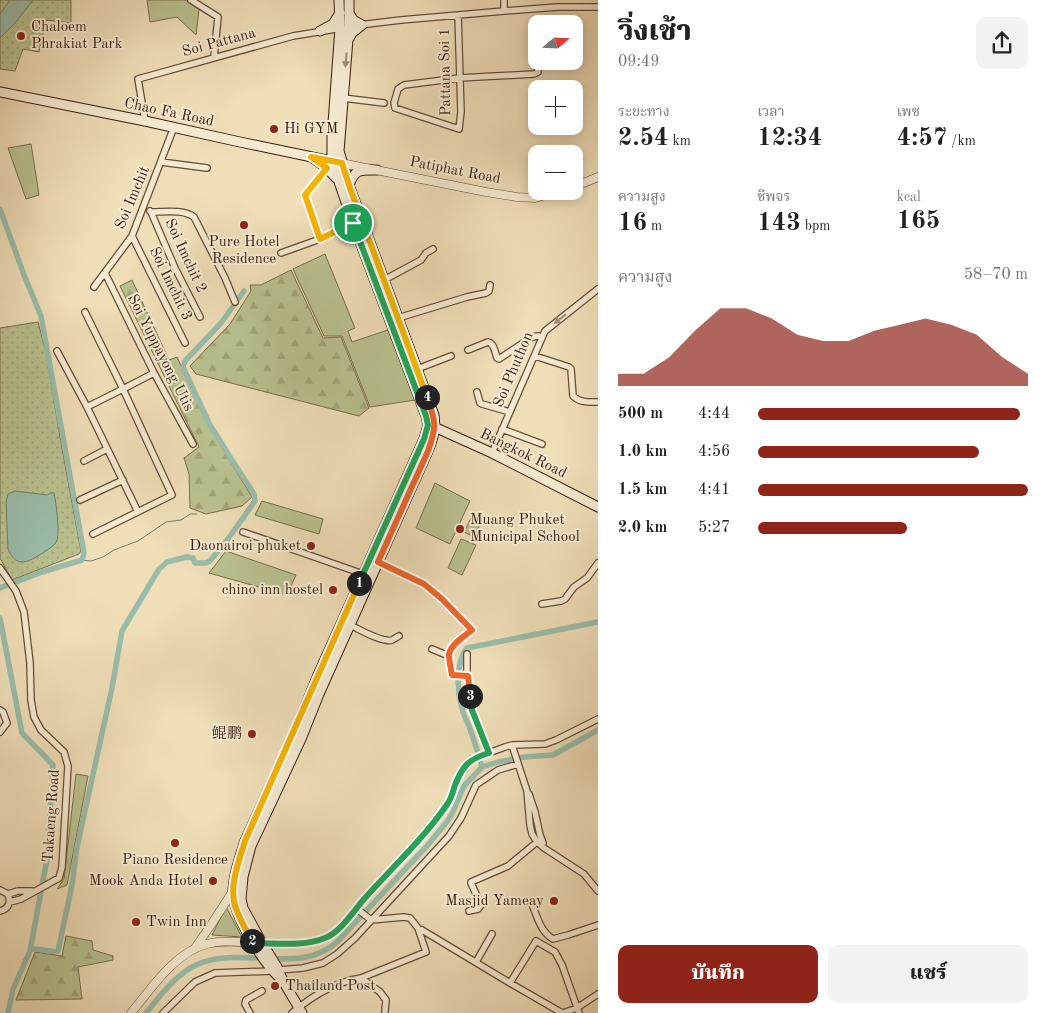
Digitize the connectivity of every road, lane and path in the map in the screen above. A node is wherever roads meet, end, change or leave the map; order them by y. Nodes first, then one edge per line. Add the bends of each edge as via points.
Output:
1 (191, 0) edge
2 (340, 0) edge
3 (349, 0) edge
4 (504, 0) edge
5 (545, 0) edge
6 (584, 0) edge
7 (598, 7) edge
8 (585, 8) junction
9 (545, 9) junction
10 (504, 10) junction
11 (344, 13) junction
12 (458, 15) junction
13 (362, 25) junction
14 (344, 27) junction
15 (320, 30) junction
16 (343, 41) junction
17 (214, 57) junction
18 (538, 70) edge
19 (459, 78) junction
20 (0, 92) edge
21 (343, 98) junction
22 (384, 103) dead end
23 (145, 121) junction
24 (174, 127) junction
25 (161, 162) junction
26 (333, 164) junction
27 (207, 168) dead end
28 (377, 170) junction
29 (598, 177) edge
30 (583, 183) edge
31 (349, 186) junction
32 (528, 198) edge
33 (144, 207) junction
34 (151, 212) junction
35 (353, 223) junction
36 (132, 236) junction
37 (320, 239) junction
38 (433, 248) dead end
39 (281, 253) dead end
40 (105, 273) junction
41 (384, 280) junction
42 (490, 285) dead end
43 (94, 287) dead end
44 (598, 289) edge
45 (234, 302) dead end
46 (85, 312) dead end
47 (200, 317) dead end
48 (398, 318) junction
49 (542, 337) junction
50 (185, 343) dead end
51 (468, 350) dead end
52 (57, 351) dead end
53 (451, 356) dead end
54 (534, 356) junction
55 (417, 369) junction
56 (154, 373) junction
57 (123, 390) junction
58 (477, 392) dead end
59 (598, 402) edge
60 (87, 407) junction
61 (510, 412) junction
62 (432, 426) junction
63 (502, 429) junction
64 (193, 444) dead end
65 (542, 444) dead end
66 (107, 448) junction
67 (492, 453) junction
68 (84, 461) dead end
69 (123, 480) junction
70 (80, 500) dead end
71 (598, 507) edge
72 (138, 512) junction
73 (243, 532) dead end
74 (93, 534) dead end
75 (378, 562) junction
76 (598, 563) edge
77 (2, 570) edge
78 (367, 576) junction
79 (542, 604) dead end
80 (350, 625) junction
81 (399, 636) dead end
82 (432, 649) dead end
83 (467, 654) dead end
84 (449, 656) junction
85 (465, 676) junction
86 (0, 710) edge
87 (598, 719) edge
88 (0, 732) edge
89 (512, 745) junction
90 (489, 753) junction
91 (518, 764) junction
92 (540, 841) junction
93 (0, 890) edge
94 (598, 890) edge
95 (35, 891) junction
96 (233, 892) junction
97 (8, 894) junction
98 (10, 902) junction
99 (534, 907) dead end
100 (356, 908) junction
101 (0, 911) edge
102 (469, 911) dead end
103 (372, 920) junction
104 (598, 925) edge
105 (422, 930) dead end
106 (492, 934) dead end
107 (260, 946) junction
108 (194, 950) junction
109 (476, 962) junction
110 (274, 969) junction
111 (362, 978) junction
112 (510, 983) junction
113 (262, 991) dead end
114 (598, 994) edge
115 (385, 1010) dead end
116 (578, 1010) edge
117 (297, 1011) edge
118 (131, 1013) edge
119 (163, 1013) edge
120 (250, 1013) edge
121 (562, 1013) edge

1 - 17 street via 218,17
2 - 11 main road
3 - 11 main road
4 - 10 street
5 - 9 street
6 - 8 street
7 - 8 street, Soi Pattana
8 - 9 street, Soi Pattana
9 - 10 street, Soi Pattana
10 - 12 street, Soi Pattana
11 - 13 main road
11 - 14 main road
11 - 15 main road via 333,24
12 - 13 street, Soi Pattana
12 - 19 street, Pattana Soi 1
13 - 14 street, Soi Pattana
13 - 16 main road
14 - 15 street, Soi Pattana
14 - 16 main road
15 - 16 main road via 334,33
15 - 17 street, Soi Pattana
16 -> 21 main road
16 - 26 main road via 332,136
17 - 23 street, Soi Pattana via 138,79
18 - 19 street via 534,74
19 - 19 street, Pattana Soi 1 via 459,129 395,108 398,89 404,85
20 - 23 main road, Chao Fa Road
21 - 22 street
21 - 26 main road via 339,151
23 - 24 main road, Chao Fa Road
24 - 25 street, Soi Imchit
24 - 26 main road, Chao Fa Road
25 - 27 street
25 - 33 street, Soi Imchit
26 - 28 street, Patiphat Road
26 - 31 main road
26 - 35 main road
26 - 37 street via 305,195
28 - 31 main road via 360,170
28 - 32 street, Patiphat Road
29 - 30 street
31 - 41 main road
33 - 34 street, Soi Imchit 2
33 - 36 street, Soi Imchit
34 - 45 street via 184,212 194,217
34 - 47 street, Soi Imchit 2
35 - 37 street
35 - 62 main road
36 - 40 street, Soi Imchit
36 - 50 street, Soi Imchit 3
37 - 39 street
38 - 41 street via 421,260
40 - 43 street, Soi Imchit
40 - 56 street, Soi Yuppayong Utis
41 - 48 main road
42 - 48 street via 486,293
44 -> 49 street, Soi Phuthon via 544,331
46 - 57 street
48 - 55 main road
49 - 51 street via 532,337 499,359 488,342
49 - 54 street, Soi Phuthon
52 - 60 street
53 - 55 street
54 - 59 street via 571,368 573,396 585,402
54 - 61 street, Soi Phuthon
55 - 62 main road via 434,415
56 - 57 street
56 - 64 street, Soi Yuppayong Utis
57 - 60 street
57 - 72 street via 172,495
58 - 61 street via 482,404
60 - 66 street
61 - 63 street, Soi Phuthon
62 - 67 main road, Bangkok Road
62 - 75 main road via 433,437 428,451
62 - 78 main road
63 - 65 street
63 - 67 street, Soi Phuthon
66 - 68 street
66 - 69 street
67 - 71 main road, Bangkok Road
69 - 70 street
69 - 72 street
72 - 74 street
73 - 78 street
75 - 78 main road
75 - 84 street via 424,584 472,630 456,643
76 - 79 street via 565,599
77 - 95 street, Takaeng Road via 16,591 24,612 34,717 41,730 64,752 68,766 62,867 59,878
78 - 80 main road
78 - 96 main road via 318,675 245,841
80 - 81 street via 387,640
80 - 107 main road via 248,858 241,899
82 - 84 street
83 - 85 street
84 - 85 street via 452,675
85 - 90 street via 472,710
86 - 88 street via 4,712 7,723
87 - 89 street via 545,744
89 - 90 street
89 - 91 street
90 - 100 street via 468,762 438,818
91 - 92 street via 527,791 532,834
91 - 103 street via 498,770 476,785 462,818 449,836
92 - 94 street via 584,874
92 - 102 street via 508,866 471,882 481,905
93 - 97 street
95 - 97 street, Takaeng Road
95 - 98 street, Takaeng Road
96 - 107 main road via 236,908
96 - 108 street
97 - 98 street
98 - 101 street, Takaeng Road
99 - 104 street via 543,930 553,939
100 - 103 street
100 - 107 street via 336,932 322,939
103 - 110 street via 323,963 303,968
103 - 111 street via 410,918 418,928 426,952
105 - 109 street
106 - 109 street
107 - 108 street via 231,942 205,944
107 - 110 main road
108 - 118 street via 164,973
109 - 112 street
110 - 117 main road
110 - 119 street via 215,973 195,982
111 - 115 street via 386,1000
111 - 117 street via 338,984 312,997
112 - 116 street via 536,941 555,952
112 - 121 street
113 - 120 street via 246,1000
114 - 116 street
116 - 121 street

